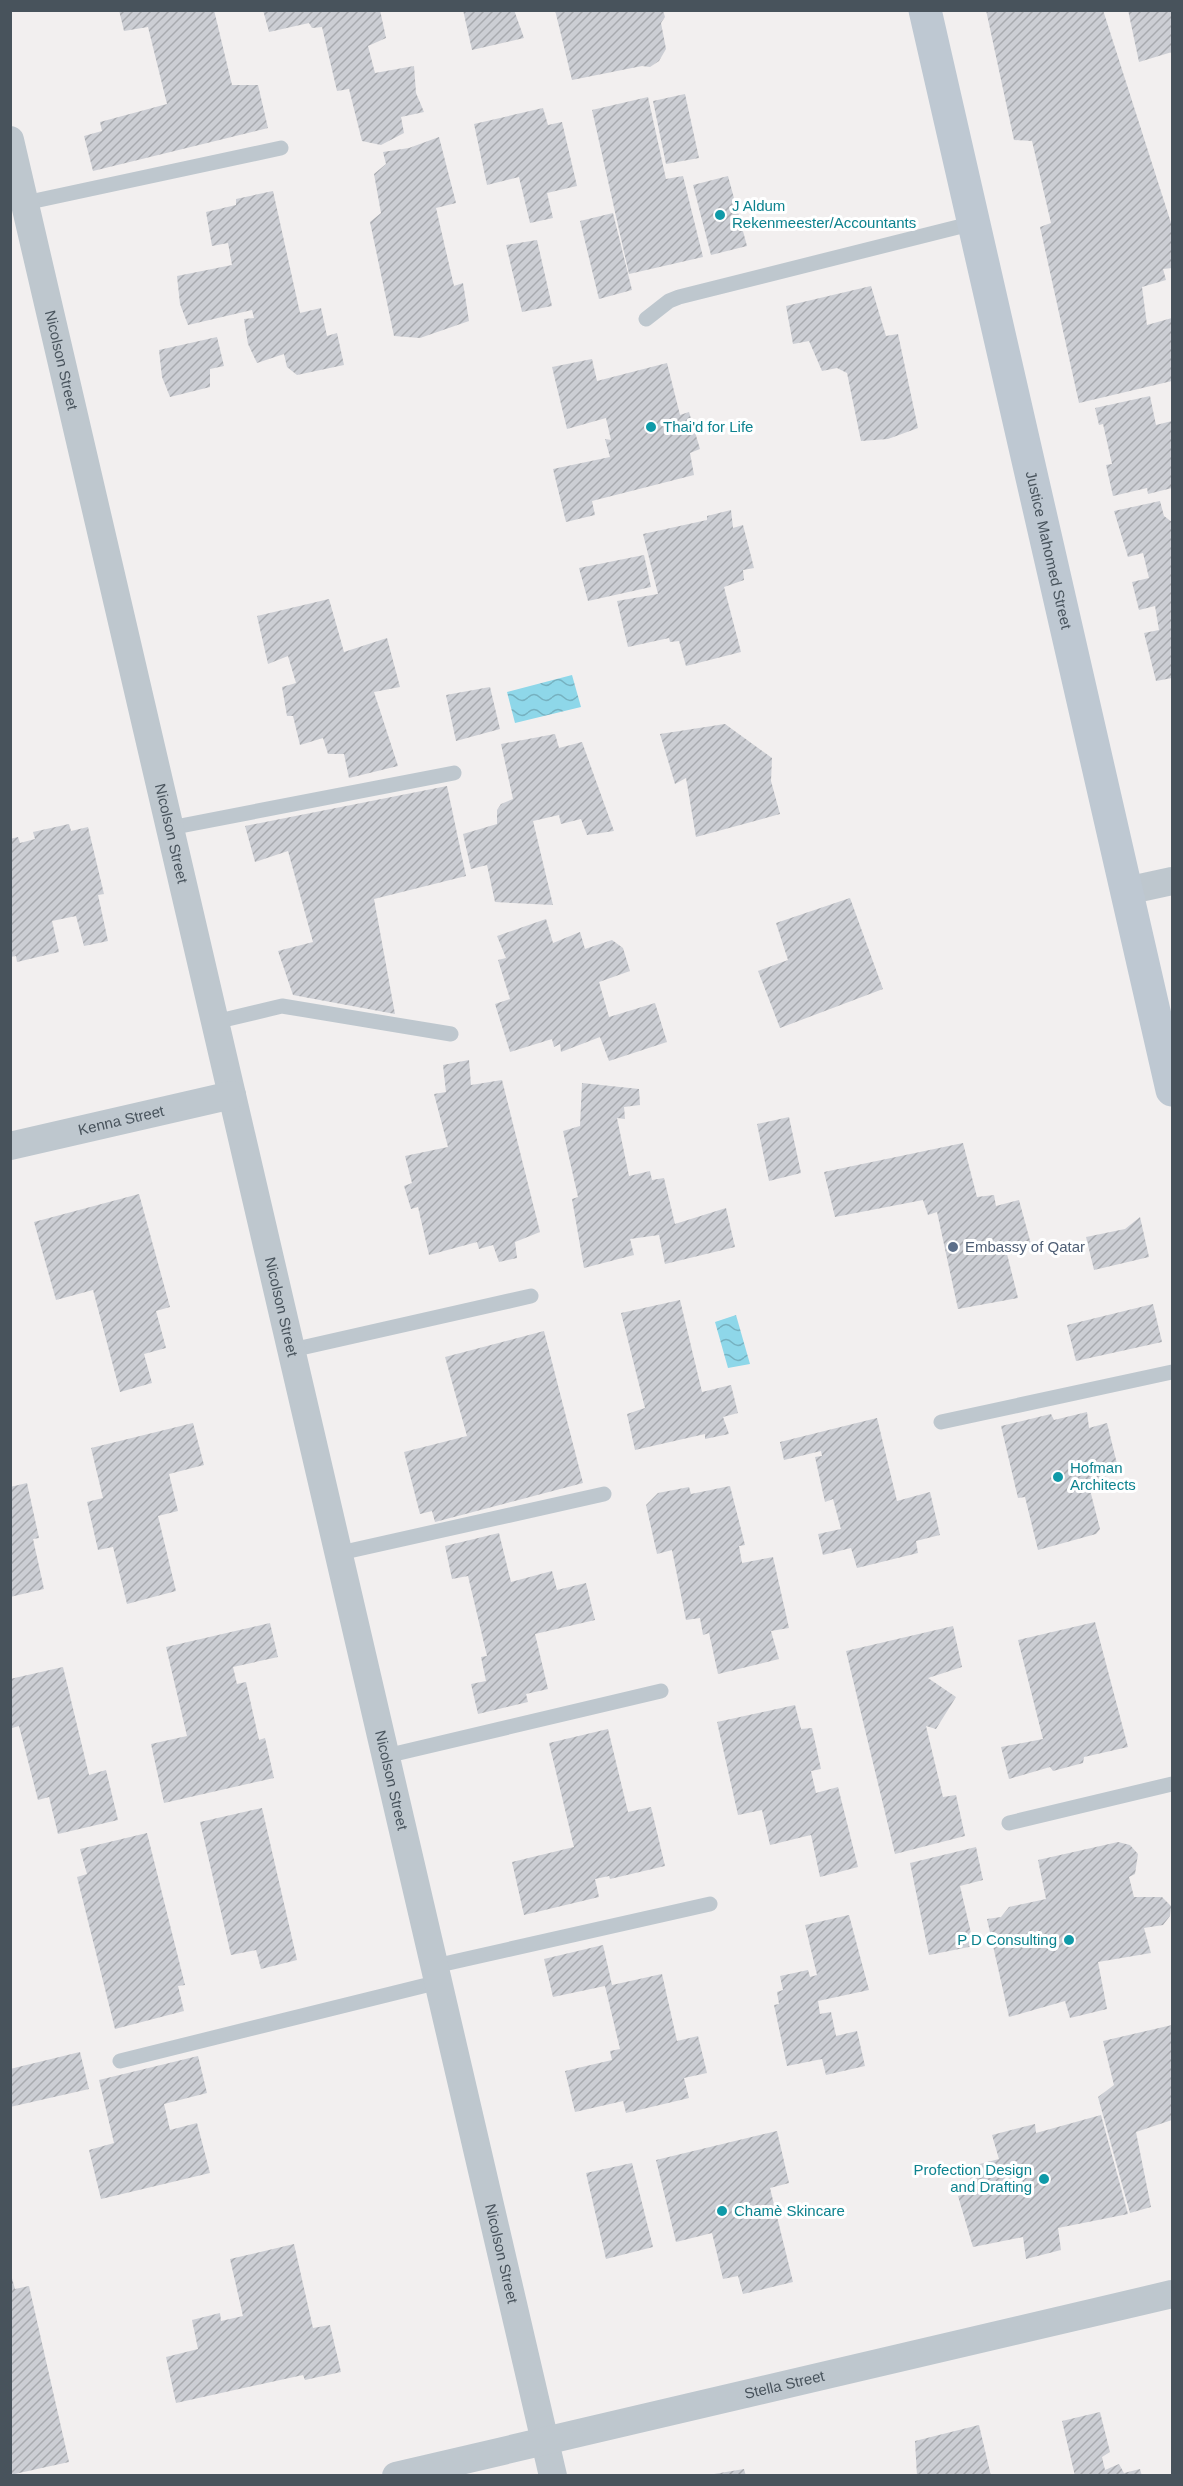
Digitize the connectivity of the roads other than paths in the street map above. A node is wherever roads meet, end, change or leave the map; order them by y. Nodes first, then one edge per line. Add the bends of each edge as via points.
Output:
1 (925, 10) edge
2 (10, 140) edge
3 (281, 148) dead end
4 (25, 204) junction
5 (974, 223) junction
6 (646, 319) dead end
7 (454, 773) dead end
8 (170, 828) junction
9 (1173, 880) edge
10 (1126, 891) junction
11 (215, 1022) junction
12 (451, 1034) dead end
13 (1173, 1090) edge
14 (232, 1095) junction
15 (10, 1146) edge
16 (531, 1296) dead end
17 (292, 1350) junction
18 (1173, 1372) edge
19 (941, 1422) dead end
20 (604, 1494) dead end
21 (340, 1553) junction
22 (661, 1690) dead end
23 (386, 1756) junction
24 (1173, 1784) edge
25 (1009, 1823) dead end
26 (710, 1904) dead end
27 (437, 1974) junction
28 (120, 2061) dead end
29 (1173, 2294) edge
30 (545, 2441) junction
31 (396, 2475) edge
32 (553, 2475) edge

1 - 5 main road, Justice Mahomed Street
2 - 4 street, Nicolson Street
3 - 4 lane
4 - 8 street, Nicolson Street
5 - 6 lane via 679,297
5 - 10 main road, Justice Mahomed Street
7 - 8 lane
8 - 11 street, Nicolson Street
9 - 10 street
10 - 13 main road, Justice Mahomed Street
11 - 12 lane via 282,1006
11 - 14 street, Nicolson Street
14 - 15 street, Kenna Street
14 - 17 street, Nicolson Street
16 - 17 lane
17 - 21 street, Nicolson Street
18 - 19 lane
20 - 21 lane
21 - 23 street, Nicolson Street
22 - 23 lane
23 - 27 street, Nicolson Street
24 - 25 lane
26 - 27 lane
27 - 28 lane
27 - 30 street, Nicolson Street
29 - 30 street, Stella Street
30 - 31 street, Stella Street
30 - 32 street, Nicolson Street

